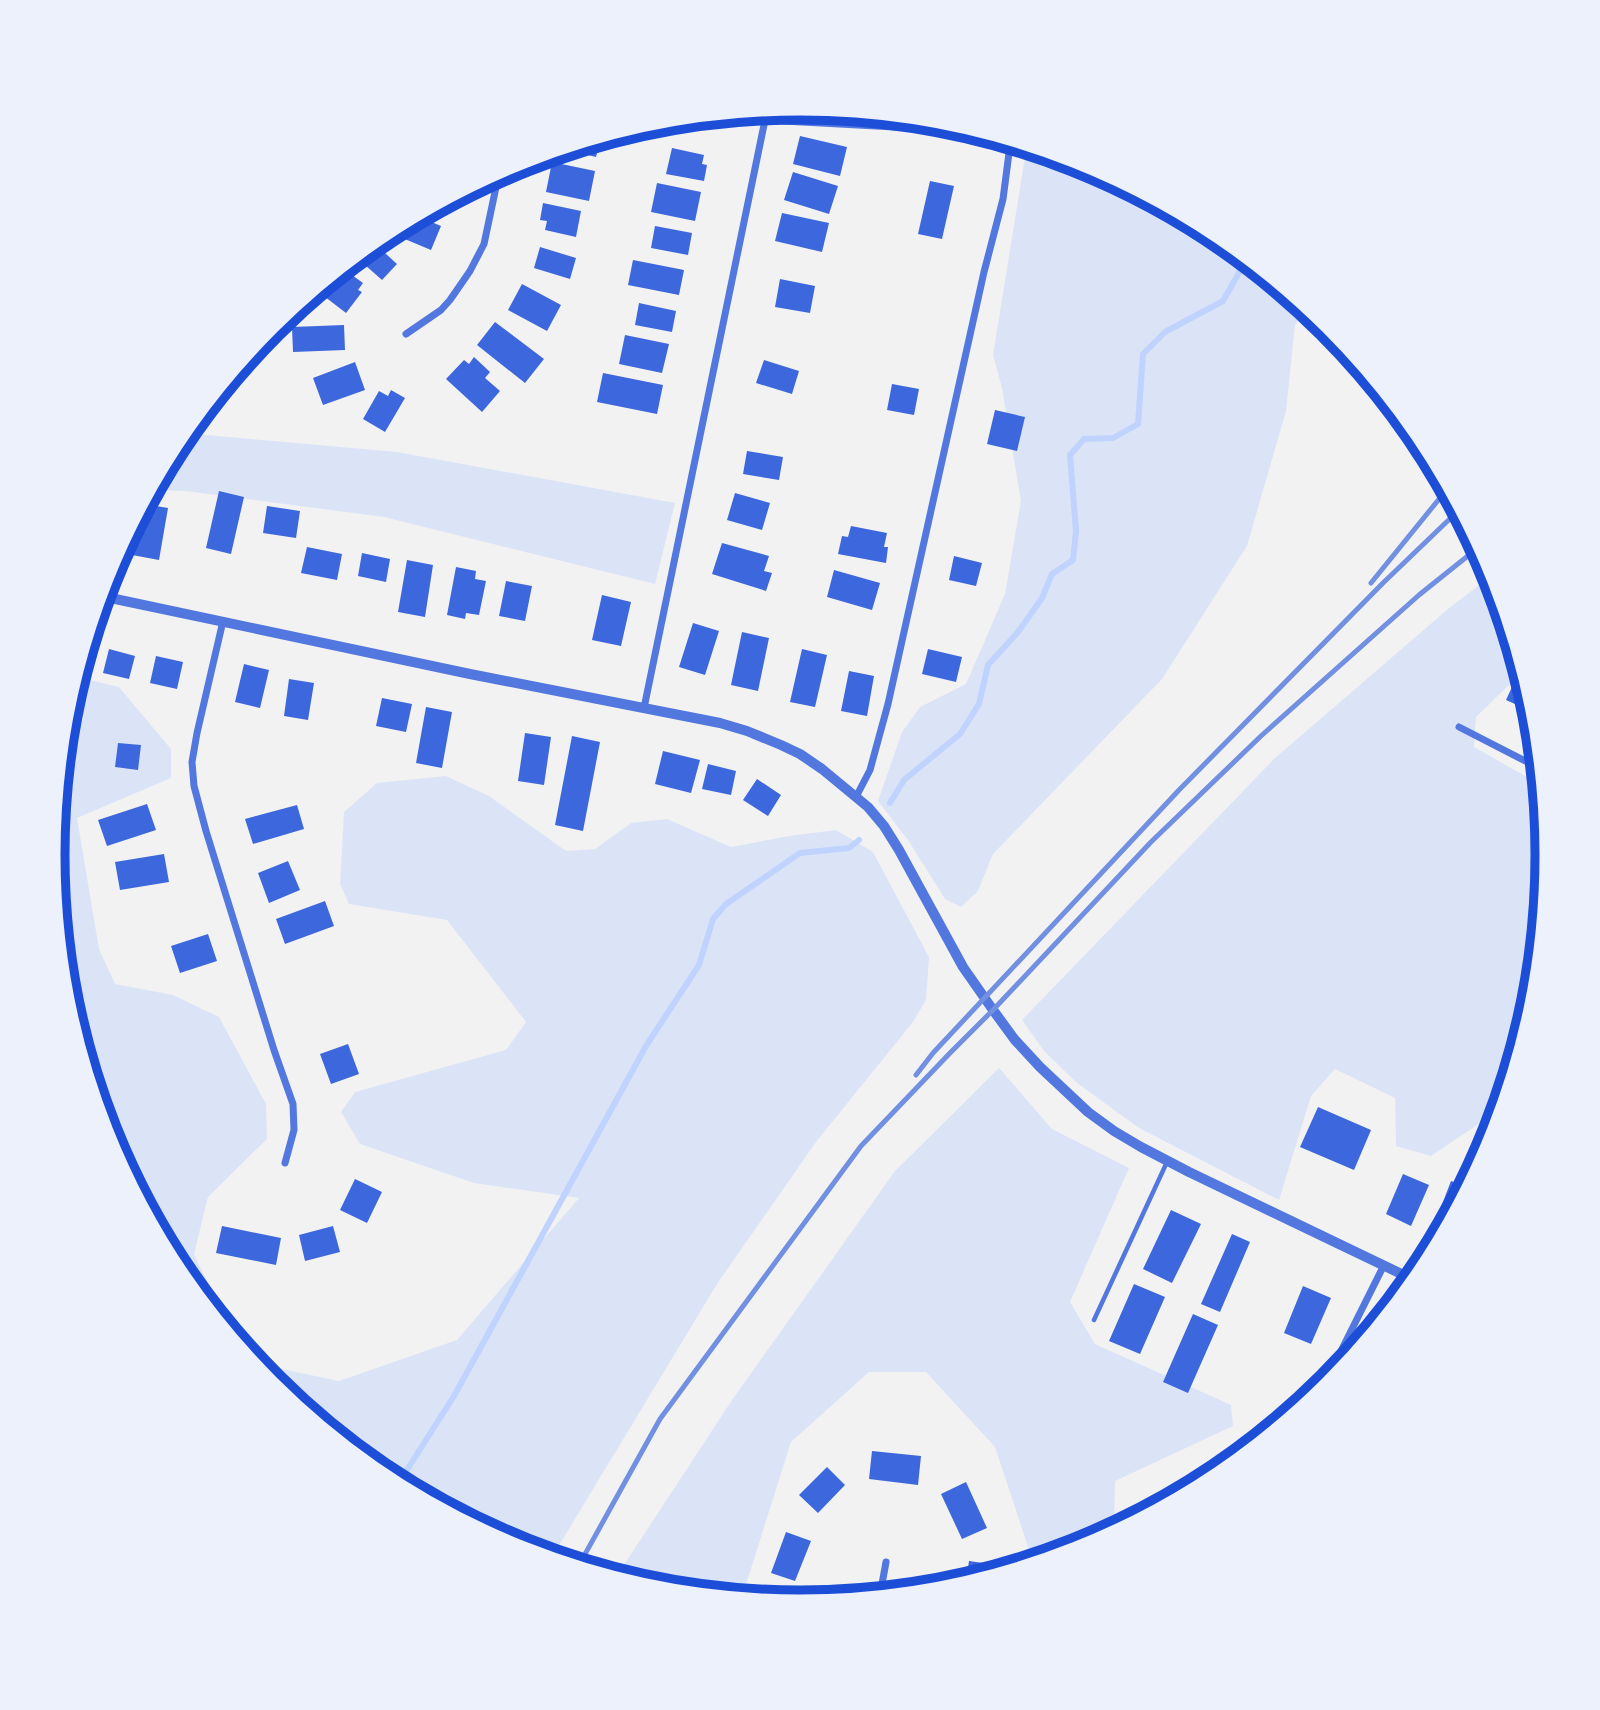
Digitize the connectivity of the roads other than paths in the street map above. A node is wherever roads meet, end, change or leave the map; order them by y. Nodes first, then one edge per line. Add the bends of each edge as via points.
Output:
1 (765, 120) edge
2 (775, 121) edge
3 (905, 128) edge
4 (1008, 151) edge
5 (496, 186) edge
6 (406, 334) dead end
7 (112, 598) edge
8 (223, 621) junction
9 (644, 708) junction
10 (1459, 727) dead end
11 (1529, 763) edge
12 (856, 797) junction
13 (1167, 1161) junction
14 (285, 1163) dead end
15 (1384, 1265) junction
16 (1403, 1274) edge
17 (1094, 1320) dead end
18 (1339, 1355) edge
19 (886, 1562) dead end
20 (882, 1585) edge

1 - 9 street
2 - 3 street
4 - 12 street via 1003,199 888,704 870,771
5 - 6 street via 484,244 470,271 441,310
7 - 8 street
8 - 9 street
8 - 14 street via 197,733 194,786 293,1104 294,1130
9 - 12 street via 720,723 781,745 822,769
10 - 11 street
12 - 13 street via 884,827 963,967 1015,1040 1088,1112
13 - 15 street
13 - 17 lane
15 - 16 street
15 - 18 street
19 - 20 street

